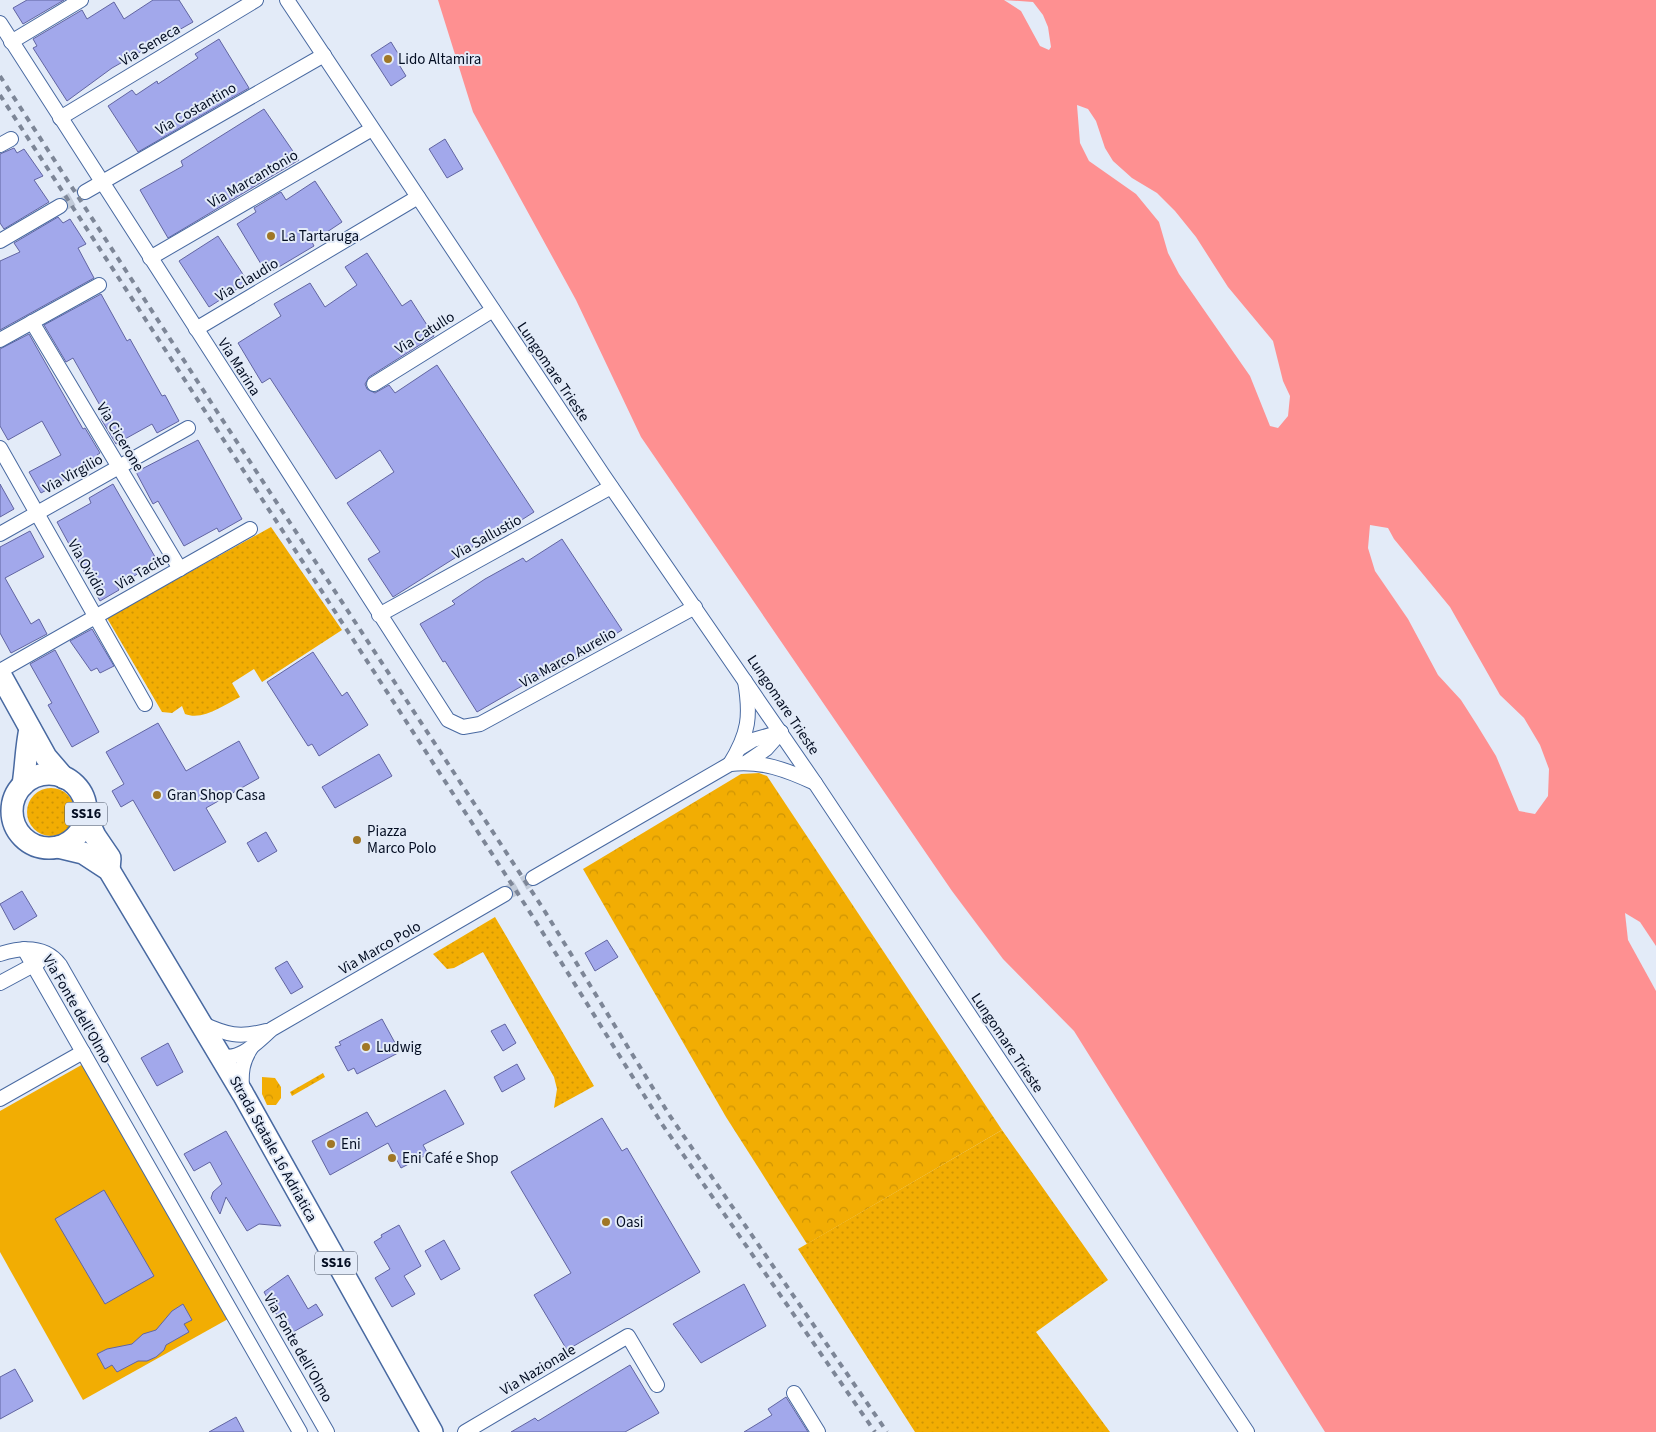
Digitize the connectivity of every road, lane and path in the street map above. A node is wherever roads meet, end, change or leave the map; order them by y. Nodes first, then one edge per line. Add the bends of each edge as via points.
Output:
1 (81, 0) edge
2 (256, 0) edge
3 (287, 0) edge
4 (0, 23) edge
5 (11, 42) junction
6 (324, 55) junction
7 (60, 118) junction
8 (372, 128) junction
9 (102, 182) junction
10 (85, 192) tunnel mouth
11 (418, 197) junction
12 (60, 206) tunnel mouth
13 (0, 241) edge
14 (150, 258) junction
15 (100, 285) dead end
16 (493, 310) junction
17 (32, 322) junction
18 (196, 329) junction
19 (0, 340) edge
20 (374, 384) dead end
21 (188, 428) dead end
22 (0, 448) edge
23 (119, 467) junction
24 (611, 487) junction
25 (37, 513) junction
26 (250, 528) dead end
27 (0, 534) edge
28 (180, 569) junction
29 (695, 607) junction
30 (379, 615) junction
31 (96, 616) junction
32 (0, 672) edge
33 (745, 678) junction
34 (145, 704) dead end
35 (455, 724) joint
36 (30, 728) junction
37 (781, 732) junction
38 (740, 748) junction
39 (747, 762) junction
40 (730, 764) junction
41 (64, 778) junction
42 (815, 783) junction
43 (13, 798) edge
44 (86, 817) junction
45 (0, 833) edge
46 (24, 838) junction
47 (58, 847) junction
48 (109, 870) junction
49 (532, 878) tunnel mouth
50 (504, 894) tunnel mouth
51 (24, 949) junction
52 (0, 954) edge
53 (51, 955) junction
54 (33, 965) junction
55 (0, 983) edge
56 (199, 1022) junction
57 (272, 1029) junction
58 (253, 1045) junction
59 (83, 1052) junction
60 (220, 1055) junction
61 (243, 1094) junction
62 (0, 1099) edge
63 (657, 1385) dead end
64 (794, 1393) dead end
65 (300, 1432) edge
66 (327, 1432) edge
67 (432, 1432) edge
68 (465, 1432) edge
69 (818, 1432) edge
70 (1246, 1432) edge

1 - 5 street
2 - 7 street, Via Seneca
3 - 6 street, Lungomare Trieste
4 - 5 street, Via Marina
5 - 7 street, Via Marina
6 - 8 street, Lungomare Trieste
6 - 9 street, Via Costantino
7 - 9 street, Via Marina
8 - 11 street, Lungomare Trieste
8 - 14 street, Via Marcantonio
9 - 10 street, Via Costantino
9 - 14 street, Via Marina
11 - 16 street, Lungomare Trieste
11 - 18 street, Via Claudio
12 - 13 street
14 - 18 street, Via Marina
15 - 17 street
16 - 20 street, Via Catullo
16 - 24 street, Lungomare Trieste
17 - 19 street
17 - 23 street, Via Cicerone
18 - 30 street, Via Marina
21 - 23 street, Via Virgilio
22 - 25 street, Via Ovidio
23 - 25 street, Via Virgilio
23 - 28 street, Via Cicerone
24 - 29 street, Lungomare Trieste
24 - 30 street, Via Sallustio
25 - 27 street, Via Virgilio
25 - 31 street, Via Ovidio
26 - 28 street, Via Tacito
28 - 31 street, Via Tacito
29 - 33 street, Lungomare Trieste
29 - 35 street, Via Marco Aurelio via 480,724 468,728
30 - 35 street, Via Marina via 443,713
31 - 32 street, Via Tacito
31 - 34 street, Via Ovidio
32 - 36 main road, SS16
33 - 37 street, Lungomare Trieste
33 - 38 street via 749,714
36 - 41 main road, SS16 via 46,757
36 - 43 main road via 27,763
37 - 38 street via 753,740
37 - 39 street via 766,750
37 - 42 street, Lungomare Trieste
38 - 40 street
39 - 40 street
39 - 42 street via 782,769
40 - 49 street
41 - 43 main road via 43,775
41 - 44 main road, SS16 via 79,790
42 - 70 street, Lungomare Trieste
43 - 46 main road via 13,820
44 - 47 main road, SS16 via 73,840
44 - 48 main road, Strada Statale 16 Adriatica / SS16 via 110,858
45 - 46 main road
46 - 47 main road, SS16 via 40,847
47 - 48 main road, Strada Statale 16 Adriatica / SS16 via 83,853
48 - 56 main road, Strada Statale 16 Adriatica / SS16
50 - 57 street, Via Marco Polo
51 - 52 street
51 - 53 street, Via Fonte dell'Olmo
51 - 54 street, Via Fonte dell'Olmo
53 - 54 street
53 - 66 street, Via Fonte dell'Olmo via 60,965
54 - 55 street
54 - 59 street, Via Fonte dell'Olmo
56 - 57 street, Via Marco Polo via 236,1036
56 - 60 main road, Strada Statale 16 Adriatica / SS16
57 - 58 street, Via Marco Polo
58 - 60 street, Via Marco Polo via 234,1056
58 - 61 street, Via Marco Polo via 243,1061
59 - 62 street
59 - 65 street, Via Fonte dell'Olmo
60 - 61 main road, Strada Statale 16 Adriatica / SS16
61 - 67 main road, Strada Statale 16 Adriatica / SS16
63 - 68 street, Via Nazionale via 628,1336
64 - 69 street

